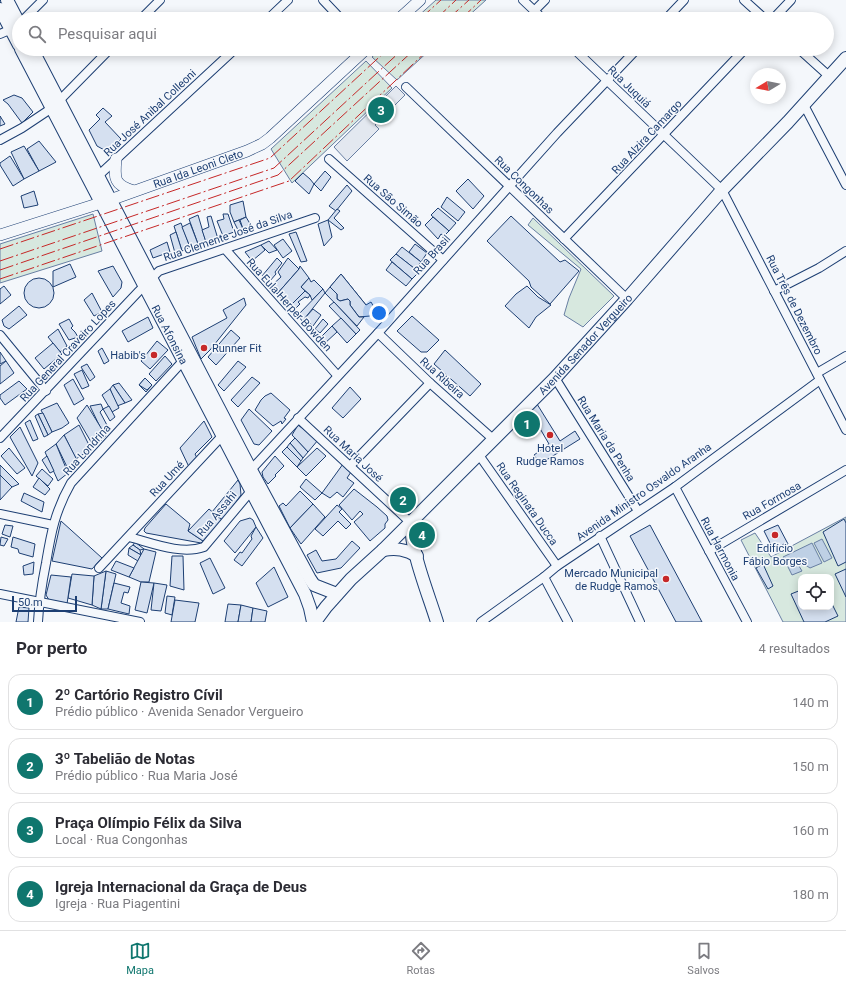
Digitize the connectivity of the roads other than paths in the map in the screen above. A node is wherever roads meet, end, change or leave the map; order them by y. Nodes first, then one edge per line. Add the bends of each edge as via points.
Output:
1 (7, 0) edge
2 (43, 0) edge
3 (160, 0) edge
4 (288, 0) edge
5 (323, 0) edge
6 (420, 0) edge
7 (523, 0) edge
8 (545, 0) edge
9 (684, 0) edge
10 (744, 0) edge
11 (791, 0) edge
12 (0, 9) edge
13 (534, 11) joint
14 (31, 12) edge
15 (148, 12) edge
16 (275, 12) edge
17 (334, 12) edge
18 (407, 12) edge
19 (673, 12) edge
20 (757, 12) edge
21 (780, 12) edge
22 (12, 28) edge
23 (25, 56) edge
24 (35, 56) edge
25 (103, 56) edge
26 (227, 56) edge
27 (358, 56) edge
28 (581, 56) edge
29 (630, 56) edge
30 (738, 56) edge
31 (807, 56) edge
32 (846, 58) edge
33 (830, 77) junction
34 (606, 81) junction
35 (406, 87) dead end
36 (55, 104) junction
37 (804, 105) junction
38 (663, 135) junction
39 (0, 140) edge
40 (329, 159) dead end
41 (116, 160) junction
42 (98, 176) junction
43 (846, 185) edge
44 (509, 186) junction
45 (722, 190) junction
46 (134, 191) junction
47 (105, 201) junction
48 (315, 218) dead end
49 (0, 235) edge
50 (564, 239) junction
51 (225, 249) junction
52 (846, 251) edge
53 (443, 260) junction
54 (148, 282) junction
55 (774, 291) junction
56 (627, 299) junction
57 (378, 333) junction
58 (0, 335) edge
59 (846, 356) edge
60 (183, 361) junction
61 (337, 375) junction
62 (818, 376) junction
63 (555, 378) junction
64 (430, 383) junction
65 (46, 391) junction
66 (298, 418) junction
67 (846, 430) edge
68 (222, 436) junction
69 (0, 438) edge
70 (494, 439) junction
71 (479, 455) junction
72 (350, 466) junction
73 (846, 470) edge
74 (247, 474) junction
75 (675, 487) junction
76 (251, 491) junction
77 (638, 511) junction
78 (0, 514) edge
79 (411, 523) junction
80 (53, 525) junction
81 (600, 536) junction
82 (129, 537) junction
83 (384, 550) junction
84 (709, 551) junction
85 (417, 556) junction
86 (557, 566) junction
87 (99, 568) dead end
88 (544, 577) junction
89 (0, 594) edge
90 (337, 594) junction
91 (39, 602) junction
92 (492, 619) edge
93 (38, 622) edge
94 (140, 622) edge
95 (314, 622) edge
96 (437, 622) edge
97 (481, 622) edge
98 (568, 622) edge
99 (640, 622) edge
100 (747, 622) edge

1 - 22 main road
2 - 14 street
3 - 15 street
4 - 16 street
5 - 17 street
6 - 18 street
7 - 13 street
8 - 13 street
9 - 19 street
10 - 20 street
11 - 21 street
12 - 22 main road
23 - 36 main road, Rua Afonsina
24 - 36 main road, Rua Afonsina
25 - 36 street
26 - 41 street, Rua José Anibal Colleoni
27 - 46 street, Rua Ida Leoni Cleto via 262,144
28 - 34 street, Rua Juquiá
29 - 34 street, Rua Brasil
30 - 38 street, Rua Alzira Camargo
31 - 33 street
32 - 33 main road, Avenida Senador Vergueiro
33 - 37 main road, Avenida Senador Vergueiro
34 - 38 street, Rua Juquiá
34 - 44 street, Rua Brasil
35 - 44 street, Rua Congonhas
36 - 39 street via 22,128
36 - 42 main road, Rua Afonsina
36 - 47 main road, Rua Afonsina
37 - 43 street
37 - 45 main road, Avenida Senador Vergueiro
38 - 45 street, Rua Juquiá
38 - 50 street, Rua Alzira Camargo
40 - 53 street, Rua São Simão
41 - 42 street, Rua José Anibal Colleoni
41 - 46 street via 117,182 124,188
42 - 47 main road, Rua Afonsina
44 - 50 street, Rua Congonhas
44 - 53 street, Rua Brasil
45 - 55 street, Rua Três de Dezembro
45 - 56 main road, Avenida Senador Vergueiro
46 - 47 street, Rua Ida Leoni Cleto
47 - 49 street, Rua Ida Leoni Cleto
47 - 54 main road, Rua Afonsina
48 - 51 street, Rua Clemente José da Silva
50 - 56 street, Rua Congonhas
51 - 54 street, Rua Clemente José da Silva via 159,271
51 - 61 street, Rua Eula Herper Bowden
52 - 55 street
53 - 57 street, Rua Brasil
54 - 60 main road, Rua Afonsina
54 - 65 street, Rua General Craveiro Lopes
54 - 74 main road, Rua Afonsina
55 - 62 street, Rua Três de Dezembro
56 - 63 main road, Avenida Senador Vergueiro
57 - 61 street, Rua Brasil
57 - 64 street, Rua Ribeira
58 - 65 street
59 - 62 street, Avenida Ministro Osvaldo Aranha
60 - 68 main road, Rua Afonsina
60 - 80 street, Rua Londrina via 71,483
61 - 66 street, Rua Brasil
62 - 67 street, Rua Três de Dezembro
62 - 75 street, Avenida Ministro Osvaldo Aranha
63 - 70 main road, Avenida Senador Vergueiro
63 - 77 street, Rua Maria da Penha
64 - 70 street, Rua Ribeira
64 - 72 street
65 - 69 street, Rua General Craveiro Lopes
66 - 72 street, Rua Maria José
66 - 74 street, Rua Brasil
68 - 74 main road, Rua Afonsina
68 - 82 street, Rua Umé
70 - 71 main road, Avenida Senador Vergueiro
71 - 79 main road, Avenida Senador Vergueiro
71 - 86 street, Rua Reginata Ducca
72 - 79 street, Rua Maria José
73 - 84 street, Rua Formosa
74 - 76 main road, Rua Afonsina
74 - 90 main road, Rua Afonsina via 314,585
75 - 77 street, Avenida Ministro Osvaldo Aranha
75 - 84 street, Rua Harmonia
76 - 82 street, Rua Assahi via 204,547 183,550
76 - 95 main road, Rua Afonsina via 305,594
77 - 81 street, Avenida Ministro Osvaldo Aranha
78 - 80 street
79 - 83 main road, Avenida Senador Vergueiro
79 - 85 main road
80 - 91 street, Rua Londrina
81 - 86 street, Avenida Ministro Osvaldo Aranha
81 - 99 street
82 - 87 street, Rua Umé
83 - 85 main road via 405,550
83 - 90 main road, Avenida Senador Vergueiro
84 - 100 street, Rua Harmonia
85 - 96 main road
86 - 88 street, Avenida Ministro Osvaldo Aranha
88 - 92 street, Avenida Ministro Osvaldo Aranha
88 - 98 street
89 - 91 street
90 - 95 main road, Avenida Senador Vergueiro
91 - 93 street, Rua Londrina
91 - 94 street
92 - 97 street, Avenida Ministro Osvaldo Aranha

